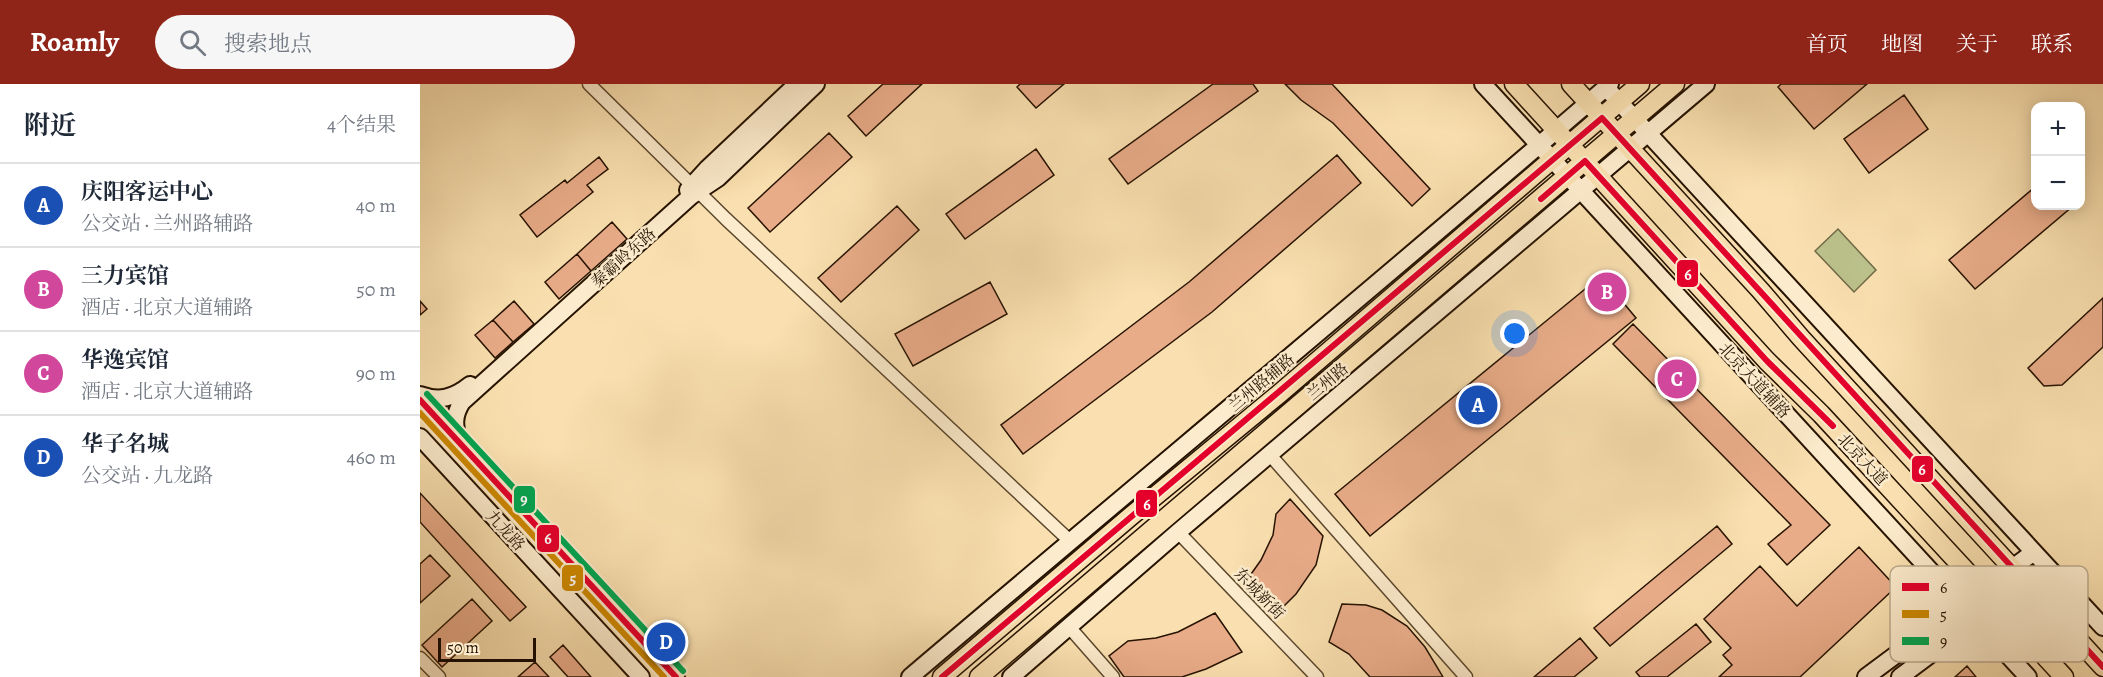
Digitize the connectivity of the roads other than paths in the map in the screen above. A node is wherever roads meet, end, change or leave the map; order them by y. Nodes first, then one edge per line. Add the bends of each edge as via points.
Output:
1 (589, 84) edge
2 (797, 84) edge
3 (816, 84) edge
4 (1483, 84) edge
5 (1514, 84) edge
6 (1571, 84) edge
7 (1640, 84) edge
8 (1675, 84) edge
9 (1706, 84) edge
10 (1607, 85) edge
11 (1620, 102) junction
12 (1588, 103) junction
13 (1602, 118) junction
14 (1635, 118) junction
15 (1557, 130) junction
16 (1648, 133) junction
17 (1617, 134) junction
18 (1539, 145) junction
19 (1570, 145) junction
20 (1629, 149) junction
21 (1553, 160) junction
22 (1585, 161) junction
23 (1598, 176) junction
24 (1568, 177) junction
25 (695, 189) junction
26 (1581, 191) junction
27 (420, 395) edge
28 (420, 400) edge
29 (420, 437) edge
30 (459, 442) junction
31 (420, 447) edge
32 (437, 455) junction
33 (1270, 455) junction
34 (1178, 532) junction
35 (1070, 541) junction
36 (2034, 552) junction
37 (1925, 566) edge
38 (1963, 566) edge
39 (2010, 566) edge
40 (2015, 566) edge
41 (2046, 566) edge
42 (2088, 611) edge
43 (2103, 627) edge
44 (1070, 628) junction
45 (2088, 651) edge
46 (420, 658) edge
47 (1890, 659) edge
48 (1920, 662) edge
49 (2014, 662) edge
50 (2050, 662) edge
51 (2103, 667) edge
52 (439, 677) edge
53 (641, 677) edge
54 (676, 677) edge
55 (910, 677) edge
56 (942, 677) edge
57 (979, 677) edge
58 (1011, 677) edge
59 (1113, 677) edge
60 (1317, 677) edge
61 (1466, 677) edge
62 (1866, 677) edge
63 (1900, 677) edge
64 (2028, 677) edge
65 (2064, 677) edge

1 - 25 street
2 - 25 street, 秦霸岭东路
3 - 25 street, 秦霸岭东路 via 718,177
4 - 18 street, 北京大道辅路
5 - 15 main road, 北京大道
6 - 12 main road
7 - 11 main road, 兰州路
8 - 14 main road, 兰州路
9 - 16 street
10 - 11 street
10 - 12 street, 兰州路辅路
11 - 13 main road, 兰州路
11 - 14 street
12 - 13 main road
12 - 15 street, 兰州路辅路
13 - 17 main road
13 - 19 main road, 兰州路
14 - 16 street
14 - 17 main road, 兰州路
15 - 18 street, 兰州路辅路
15 - 19 main road, 北京大道
16 - 20 street
16 - 36 street
17 - 20 main road
17 - 22 main road, 兰州路
18 - 21 street, 北京大道辅路
18 - 35 street, 兰州路辅路
19 - 21 main road, 兰州路
19 - 22 main road, 北京大道
20 - 23 street
20 - 39 main road
21 - 24 street, 北京大道辅路
21 - 56 main road, 兰州路
22 - 23 main road, 北京大道
22 - 24 main road, 兰州路
23 - 26 street
23 - 38 main road, 北京大道
24 - 26 street, 北京大道辅路
24 - 57 main road, 兰州路
25 - 27 street, 秦霸岭东路 via 468,387 443,399
25 - 30 street, 秦霸岭东路 via 462,402 454,420
25 - 35 street
26 - 33 street
26 - 37 street, 北京大道辅路
28 - 30 street, 九龙路
29 - 32 street, 九龙路
30 - 54 street, 九龙路
31 - 32 street
32 - 53 street, 九龙路
33 - 34 street
33 - 61 street
34 - 44 street
34 - 60 street, 东城新街
35 - 55 street, 兰州路辅路
36 - 40 street
36 - 41 street
42 - 43 street
44 - 58 street
44 - 59 street
45 - 51 main road
46 - 52 street
47 - 62 street
48 - 63 street
49 - 64 street, 北京大道辅路
50 - 65 main road, 北京大道

